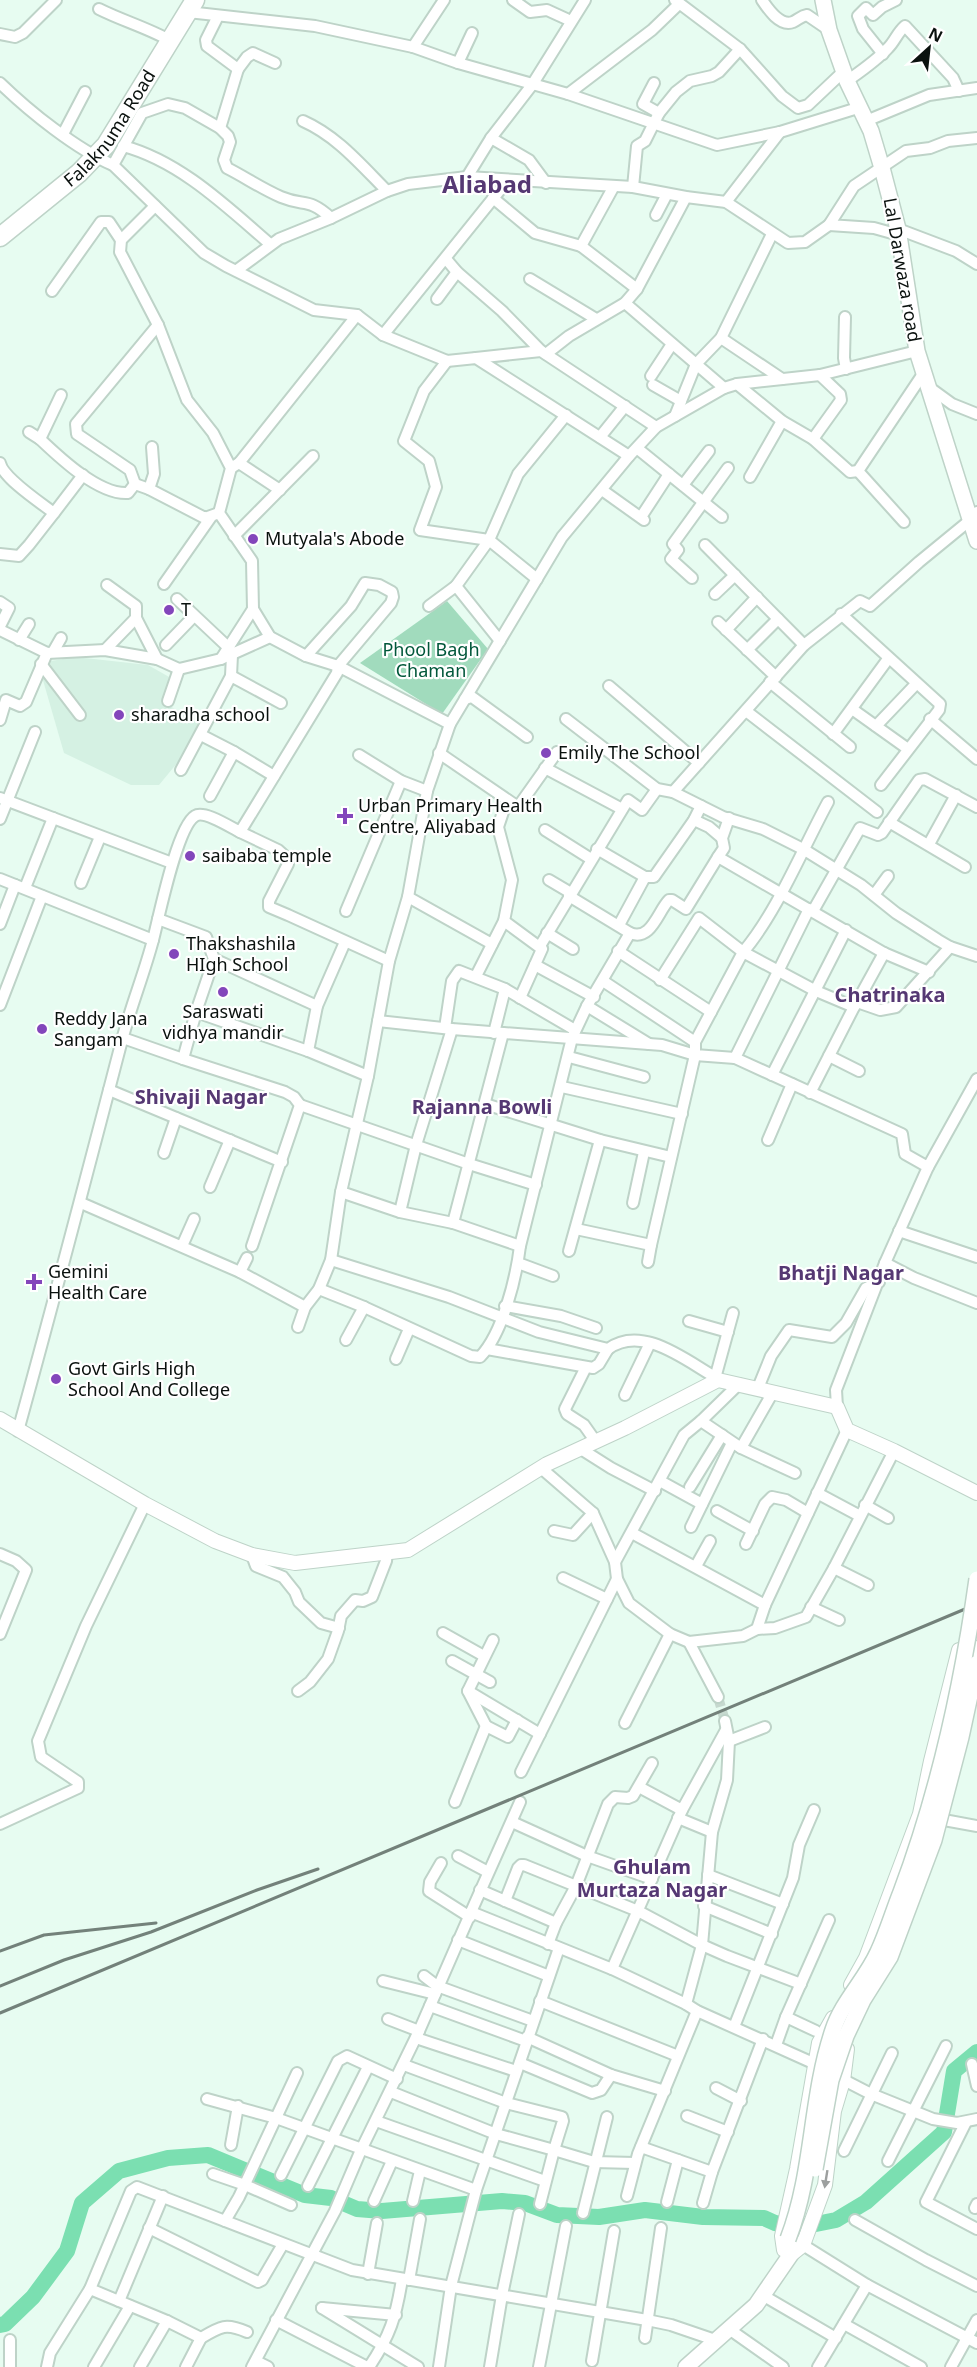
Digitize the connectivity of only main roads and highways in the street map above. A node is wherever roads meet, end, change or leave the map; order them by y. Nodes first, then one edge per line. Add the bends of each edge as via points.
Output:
1 (823, 0) edge
2 (192, 6) edge
3 (0, 237) edge
4 (973, 517) edge
5 (977, 541) edge
6 (977, 1579) edge
7 (977, 1663) edge
8 (793, 2244) junction
9 (747, 2311) junction
10 (686, 2367) edge

1 - 4 main road, Lal Darwaza road via 845,76 864,114 882,168 899,232 916,351
2 - 3 highway, Falaknuma Road via 116,130 95,157
4 - 5 main road, Lal Darwaza road
6 - 8 main road, bridge via 949,1734 922,1837 878,1952 834,2027 817,2088
7 - 8 main road, bridge via 934,1840 890,1957 863,2000 831,2079 808,2209
8 - 9 main road via 749,2301
8 - 9 main road via 764,2296
9 - 10 main road

